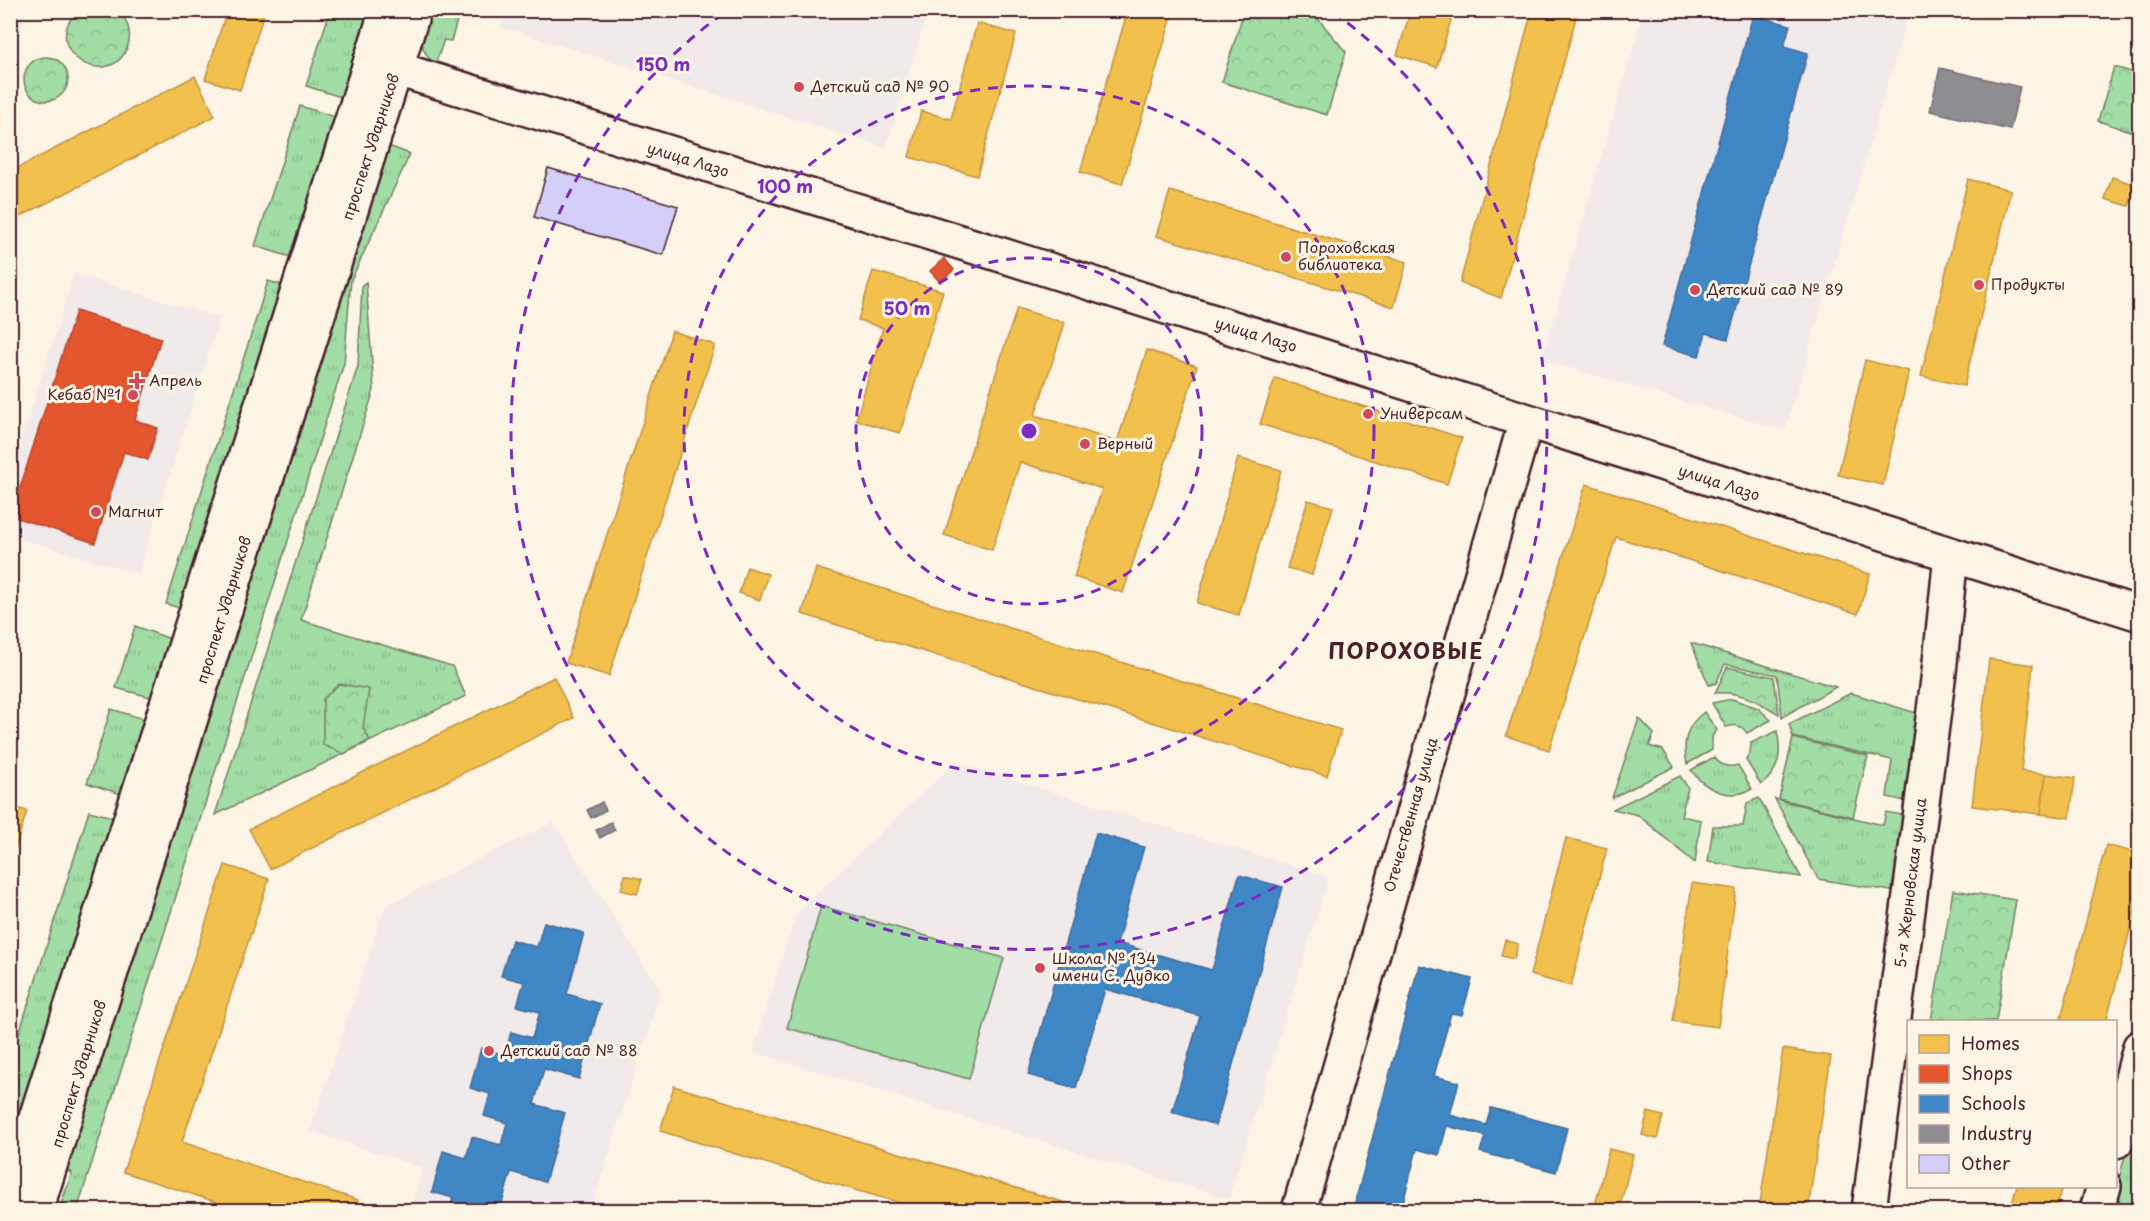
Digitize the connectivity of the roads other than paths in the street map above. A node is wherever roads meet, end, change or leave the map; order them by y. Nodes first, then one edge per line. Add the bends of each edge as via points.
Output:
1 (387, 10) edge
2 (414, 10) edge
3 (384, 65) junction
4 (1526, 421) junction
5 (1951, 555) junction
6 (2139, 614) edge
7 (2139, 1047) edge
8 (2117, 1133) edge
9 (2103, 1188) edge
10 (10, 1200) edge
11 (36, 1210) edge
12 (1299, 1210) edge
13 (1869, 1210) edge
14 (2097, 1210) edge

1 - 3 street, проспект Ударников
2 - 3 street, проспект Ударников
3 - 4 street, улица Лазо
3 - 10 street, проспект Ударников
3 - 11 street, проспект Ударников
4 - 5 street, улица Лазо
4 - 12 street, Отечественная улица
5 - 6 street, улица Лазо
5 - 13 street, 5-я Жерновская улица
7 - 8 street
9 - 14 street

